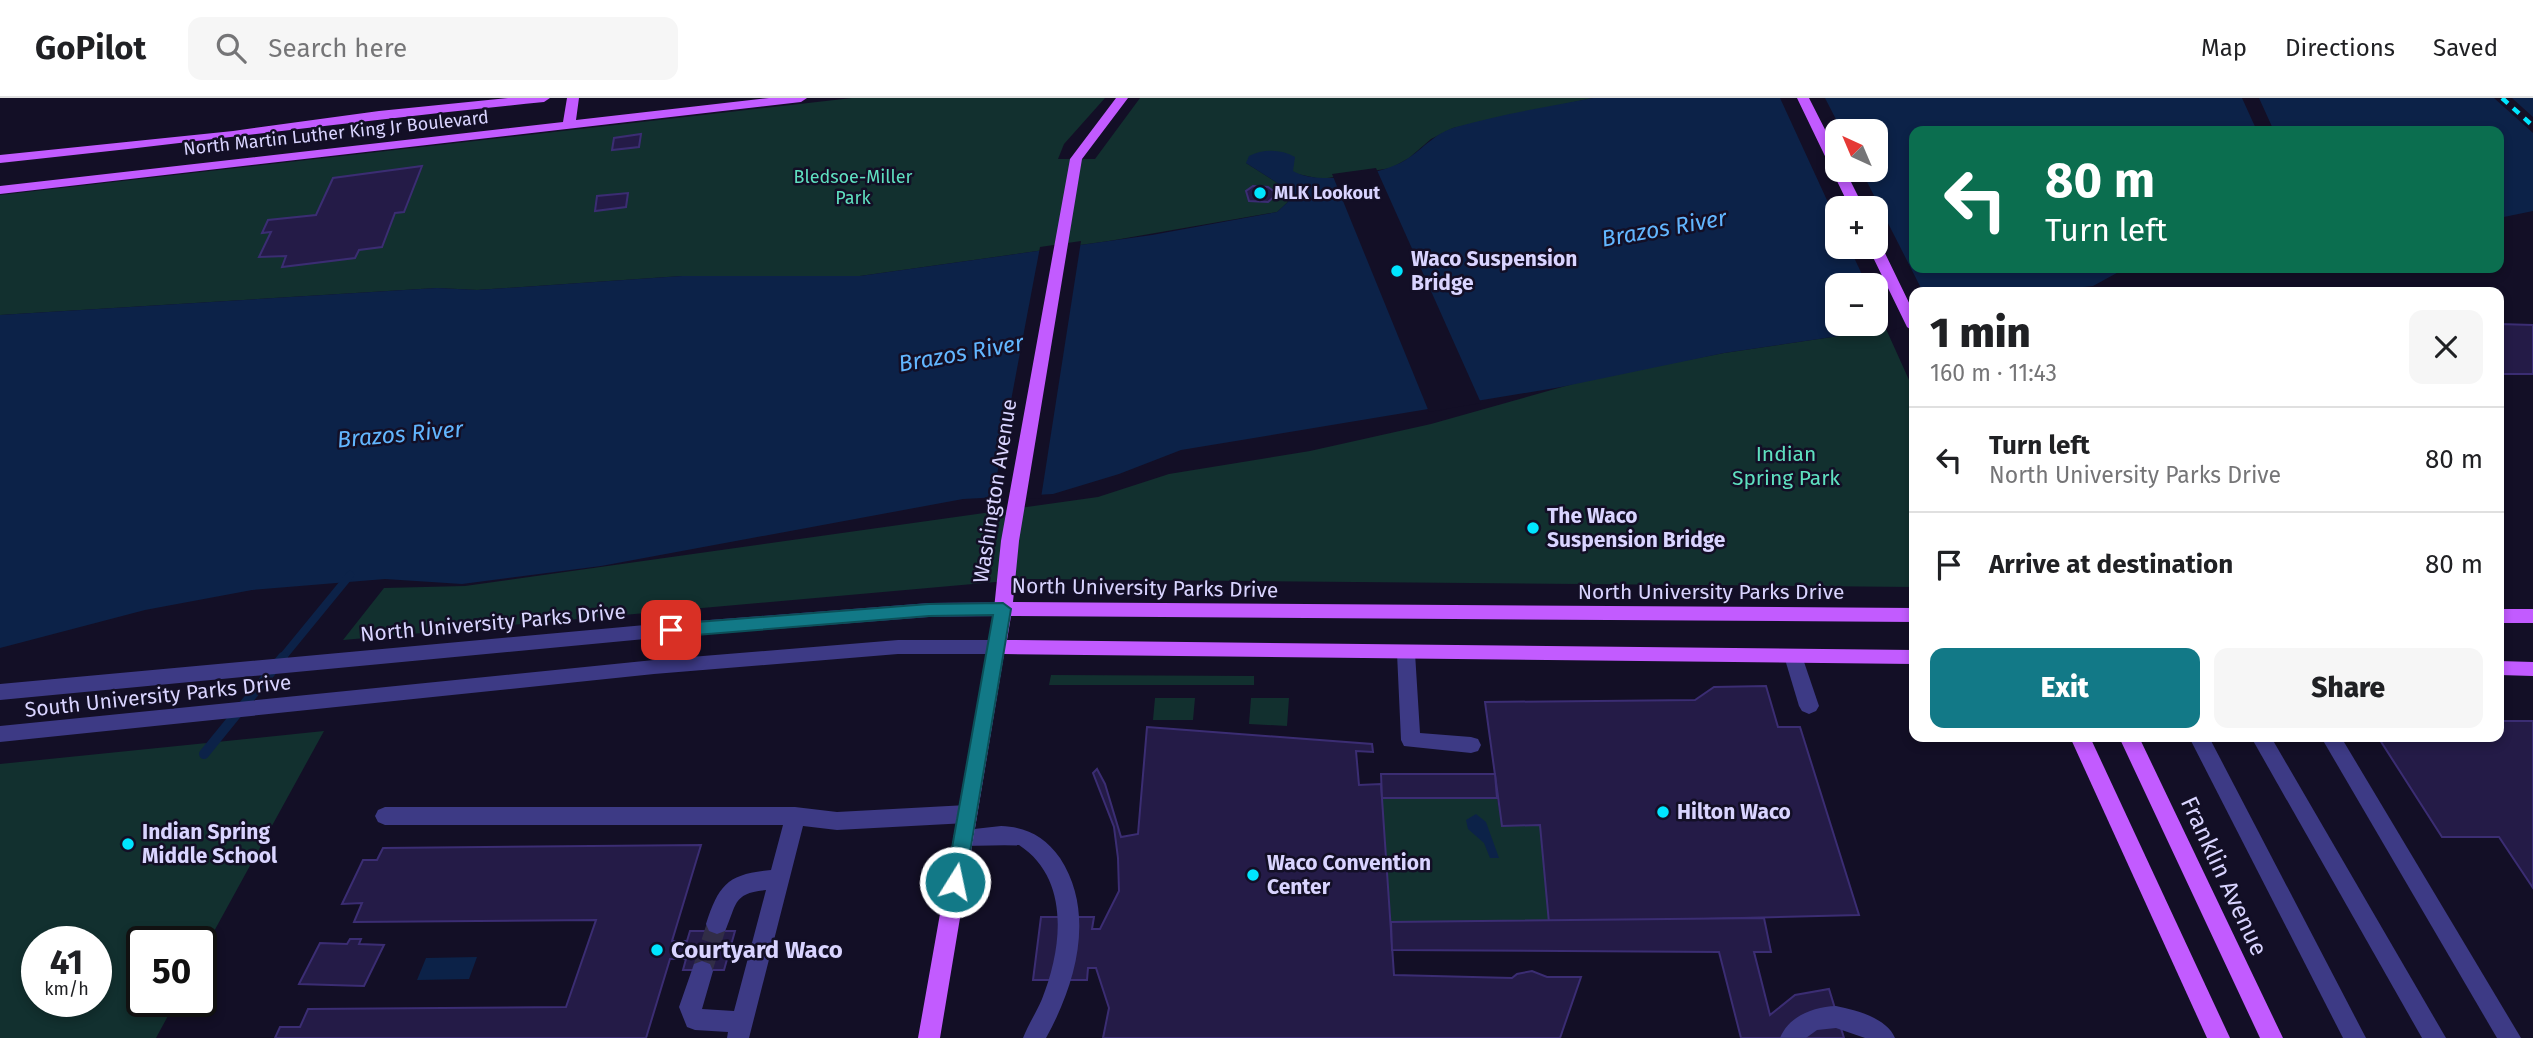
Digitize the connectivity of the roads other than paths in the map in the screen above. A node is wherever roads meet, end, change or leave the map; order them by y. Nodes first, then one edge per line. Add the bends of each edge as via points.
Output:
1 (544, 98) edge
2 (573, 98) edge
3 (801, 98) edge
4 (1122, 98) edge
5 (1803, 98) edge
6 (569, 125) junction
7 (233, 135) junction
8 (1825, 143) edge
9 (0, 159) edge
10 (218, 164) junction
11 (0, 190) edge
12 (1881, 259) edge
13 (1909, 317) edge
14 (1003, 609) junction
15 (1909, 615) edge
16 (2504, 616) edge
17 (2533, 616) edge
18 (995, 647) junction
19 (1406, 653) junction
20 (1793, 656) junction
21 (1909, 657) edge
22 (2504, 668) edge
23 (2533, 669) edge
24 (0, 692) edge
25 (1809, 706) dead end
26 (0, 734) edge
27 (2082, 742) edge
28 (2131, 742) edge
29 (2202, 742) edge
30 (2264, 742) edge
31 (2334, 742) edge
32 (1471, 745) dead end
33 (967, 814) junction
34 (385, 816) dead end
35 (794, 816) junction
36 (963, 837) junction
37 (779, 878) junction
38 (717, 924) tunnel mouth
39 (702, 971) tunnel mouth
40 (740, 1030) edge
41 (929, 1038) edge
42 (1034, 1038) edge
43 (1791, 1038) edge
44 (1884, 1038) edge
45 (2219, 1038) edge
46 (2272, 1038) edge
47 (2355, 1038) edge
48 (2435, 1038) edge
49 (2510, 1038) edge

1 - 7 main road, North Martin Luther King Jr Boulevard
2 - 6 main road
3 - 6 main road, North Martin Luther King Jr Boulevard
4 - 14 main road, Washington Avenue via 1076,159 1010,541
5 - 8 main road
6 - 10 main road, North Martin Luther King Jr Boulevard
7 - 9 main road, North Martin Luther King Jr Boulevard
7 - 10 main road
10 - 11 main road, North Martin Luther King Jr Boulevard
12 - 13 main road
14 - 15 main road, North University Parks Drive
14 - 18 main road, Washington Avenue
14 - 24 street, North University Parks Drive via 929,610
16 - 17 main road
18 - 19 main road
18 - 26 street, South University Parks Drive via 884,648 654,667
18 - 33 main road, Washington Avenue
19 - 20 main road
19 - 32 street via 1411,740
20 - 21 main road
20 - 25 street
22 - 23 main road
27 - 45 main road
28 - 46 main road, Franklin Avenue
29 - 47 street
30 - 48 street
31 - 49 street
33 - 35 street via 837,821
33 - 36 main road, Washington Avenue
34 - 35 street
35 - 37 street
36 - 41 main road, Washington Avenue
36 - 42 street via 1023,837 1045,854 1062,878 1068,917 1064,964 1053,1003
37 - 38 street via 736,887 725,897
37 - 40 street
39 - 40 street via 690,1007 695,1020
43 - 44 street via 1799,1027 1832,1016 1852,1019

